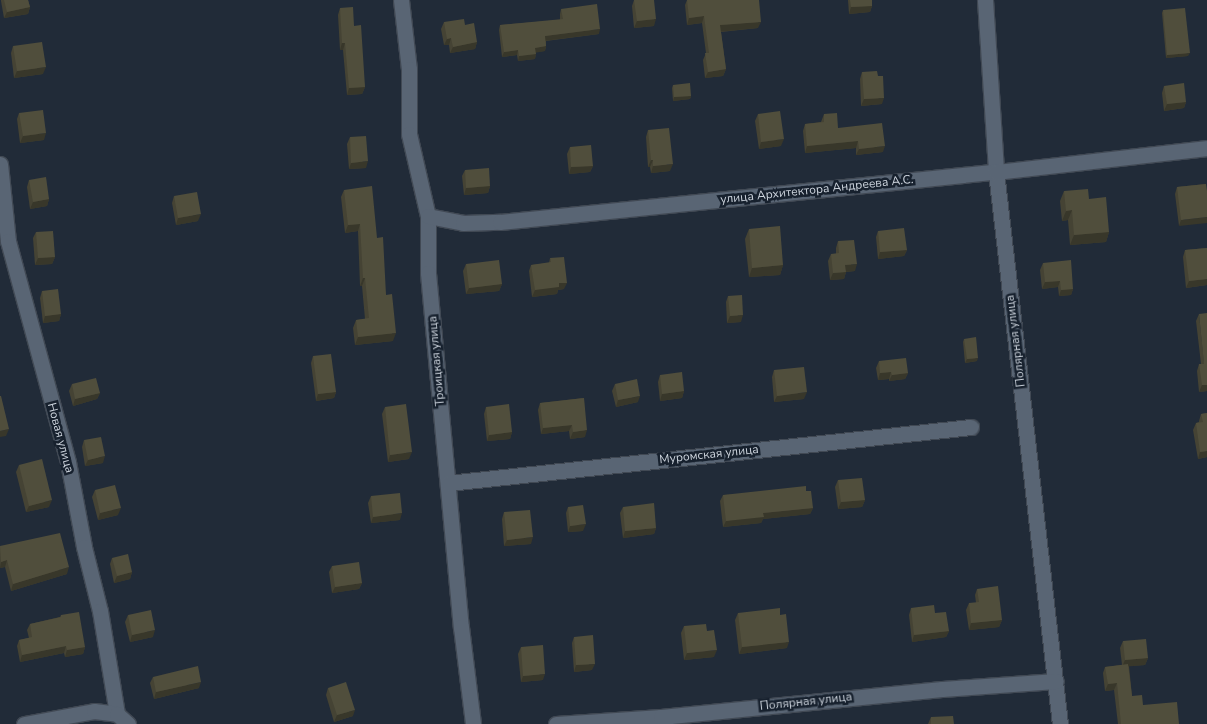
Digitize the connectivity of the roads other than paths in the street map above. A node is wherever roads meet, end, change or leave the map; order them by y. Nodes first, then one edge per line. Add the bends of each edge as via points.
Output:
1 (401, 0) edge
2 (985, 0) edge
3 (1207, 148) edge
4 (0, 164) edge
5 (996, 172) junction
6 (428, 216) junction
7 (971, 427) dead end
8 (448, 482) junction
9 (1056, 681) junction
10 (122, 719) edge
11 (24, 724) edge
12 (473, 724) edge
13 (556, 724) edge
14 (1060, 724) edge

1 - 6 street, Троицкая улица via 409,69 409,134
2 - 5 street, Полярная улица
3 - 5 street, улица Архитектора Андреева А.С.
4 - 10 street, Новая улица via 8,242 68,462
5 - 6 street, улица Архитектора Андреева А.С. via 500,222 462,223
5 - 9 street, Полярная улица
6 - 8 street, Троицкая улица via 428,273
7 - 8 street, Муромская улица
8 - 12 street, Троицкая улица
9 - 13 street, Полярная улица
9 - 14 street, Полярная улица
10 - 11 street, Новая улица via 94,711

